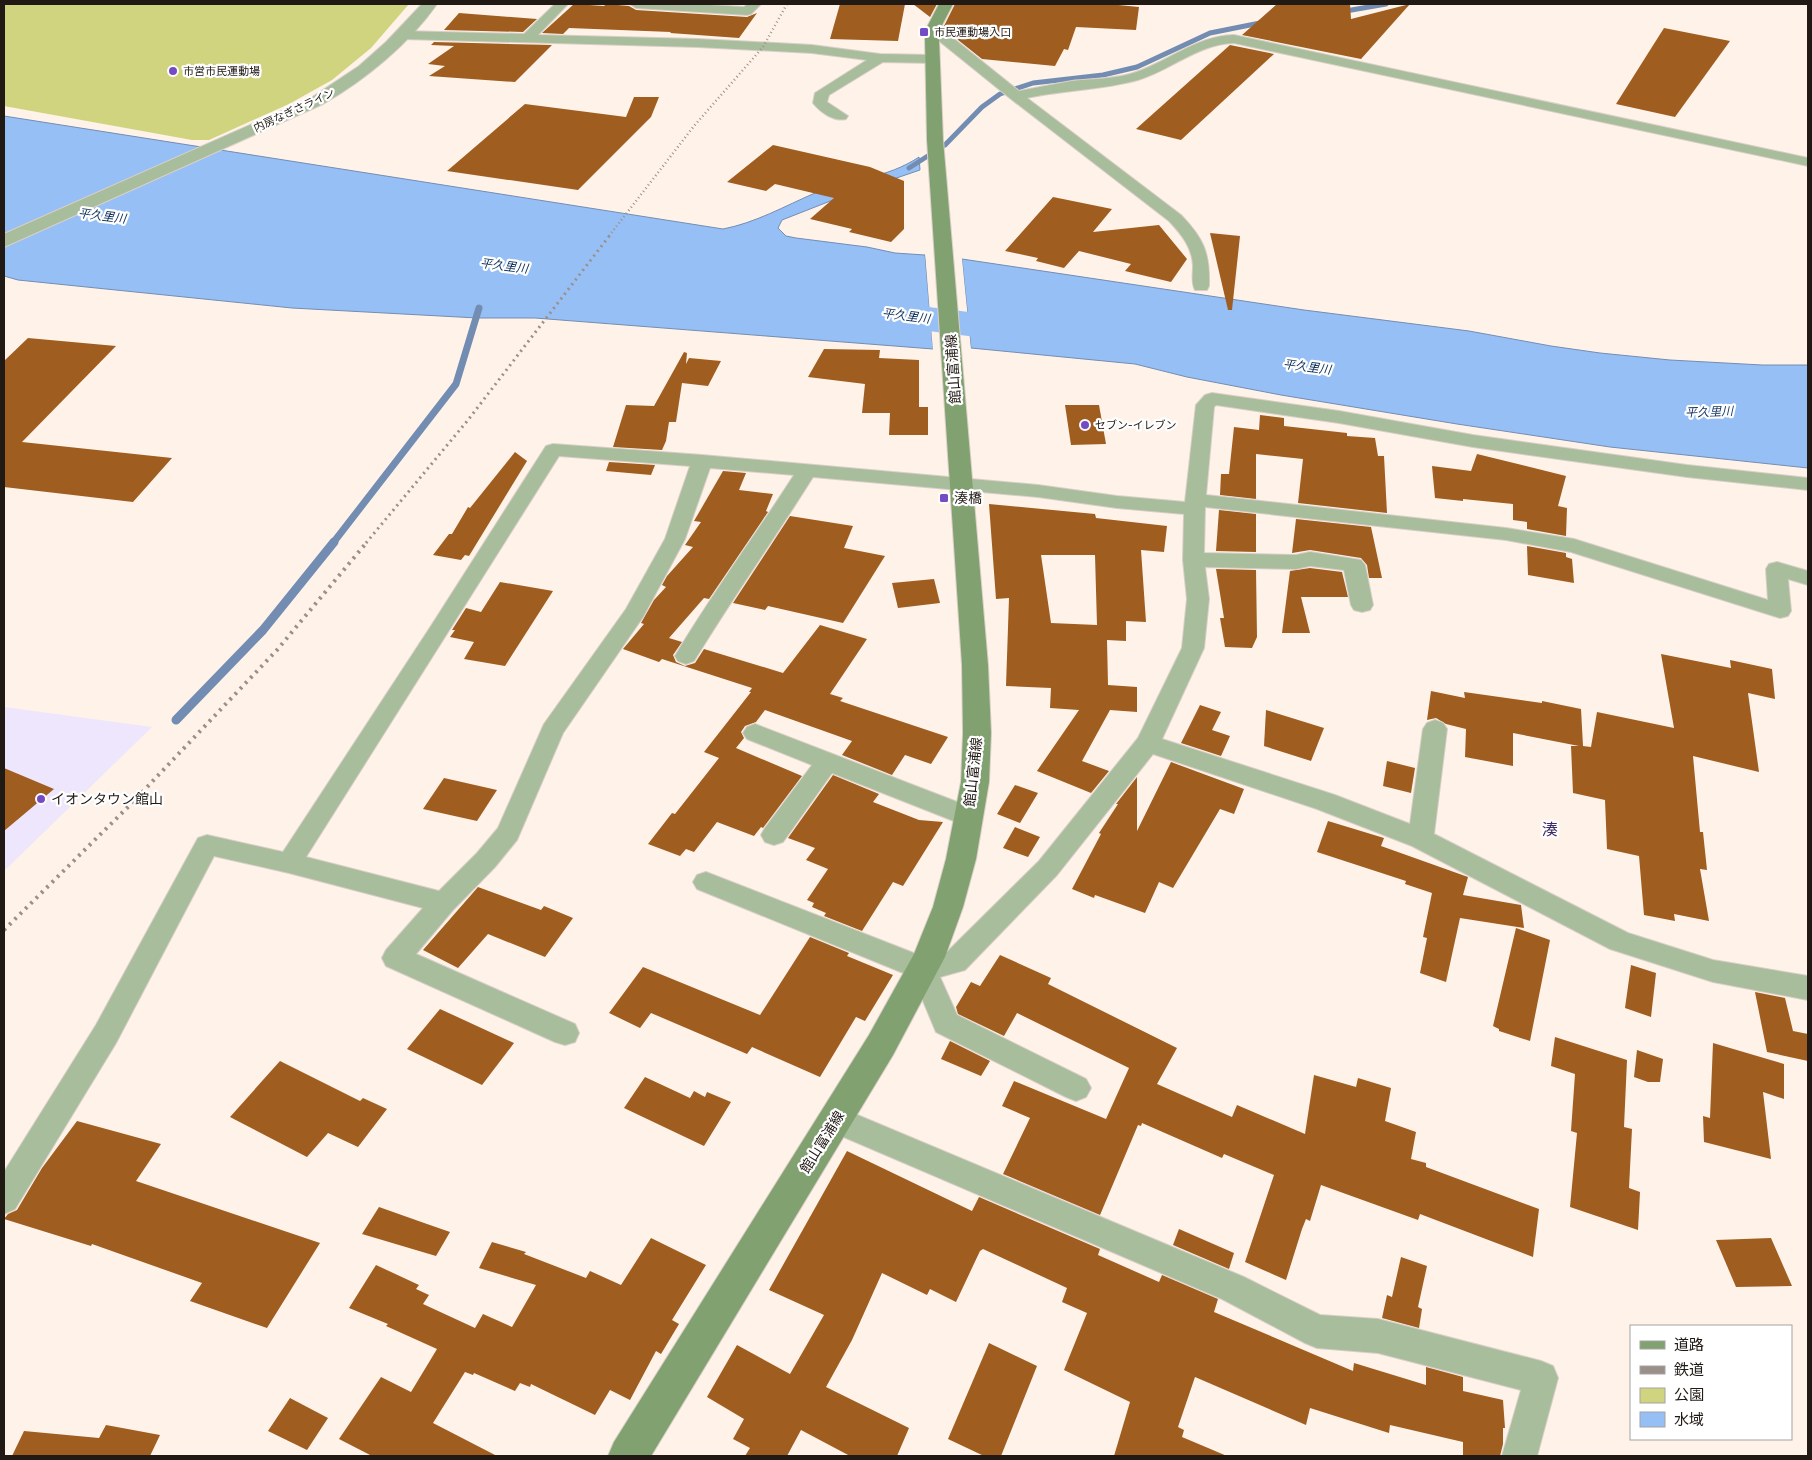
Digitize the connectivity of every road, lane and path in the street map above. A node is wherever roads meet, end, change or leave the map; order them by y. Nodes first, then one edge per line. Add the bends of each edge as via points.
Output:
1 (430, 4) edge
2 (562, 4) edge
3 (636, 4) edge
4 (755, 4) edge
5 (946, 4) edge
6 (933, 29) junction
7 (402, 35) junction
8 (527, 39) junction
9 (880, 58) junction
10 (931, 59) junction
11 (1009, 91) junction
12 (841, 116) dead end
13 (1808, 162) edge
14 (4, 241) edge
15 (1201, 286) dead end
16 (702, 461) junction
17 (807, 471) junction
18 (1808, 484) edge
19 (962, 485) junction
20 (1196, 504) junction
21 (1194, 560) junction
22 (1808, 578) edge
23 (1362, 605) dead end
24 (686, 656) dead end
25 (1435, 729) dead end
26 (755, 733) dead end
27 (1148, 743) junction
28 (828, 761) junction
29 (969, 817) junction
30 (774, 835) dead end
31 (1421, 839) junction
32 (289, 863) junction
33 (706, 882) dead end
34 (444, 903) junction
35 (923, 969) junction
36 (1808, 988) edge
37 (566, 1033) dead end
38 (1076, 1088) dead end
39 (836, 1119) junction
40 (4, 1199) edge
41 (628, 1456) edge
42 (1520, 1456) edge

1 - 7 street, 内房なぎさライン
2 - 8 street
3 - 4 street via 747,11
5 - 6 main road, 館山富浦線
6 - 10 main road, 館山富浦線
6 - 11 street
7 - 8 street
7 - 14 street, 内房なぎさライン via 369,67 317,101
8 - 9 street via 792,48
9 - 10 street
9 - 12 street via 822,93 820,103
10 - 19 main road, 館山富浦線
11 - 13 street via 1132,78 1220,38 1234,39
11 - 15 street via 1175,218 1193,236 1201,255
16 - 17 street
16 - 32 street via 553,450
16 - 34 street via 675,539 635,612 552,730 508,833
17 - 19 street
17 - 24 street
18 - 20 street via 1687,472 1212,398 1205,405
19 - 20 street via 1117,502
19 - 29 main road, 館山富浦線 via 977,733 975,782
20 - 21 street
20 - 22 street via 1506,534 1574,546 1780,611 1777,569
21 - 23 street via 1296,562 1310,559 1354,565
21 - 27 street via 1198,599 1193,648
25 - 31 street
26 - 28 street
27 - 31 street via 1326,802
27 - 35 street via 1048,868 955,962
28 - 29 street
28 - 30 street
29 - 35 main road, 館山富浦線 via 948,907
31 - 36 street via 1620,941 1713,971
32 - 34 street
32 - 40 street via 207,845 106,1034
33 - 35 street
34 - 37 street via 396,958
35 - 38 street via 946,1023
35 - 39 main road, 館山富浦線
39 - 41 main road, 館山富浦線
39 - 42 street via 1234,1288 1317,1331 1378,1336 1541,1378

